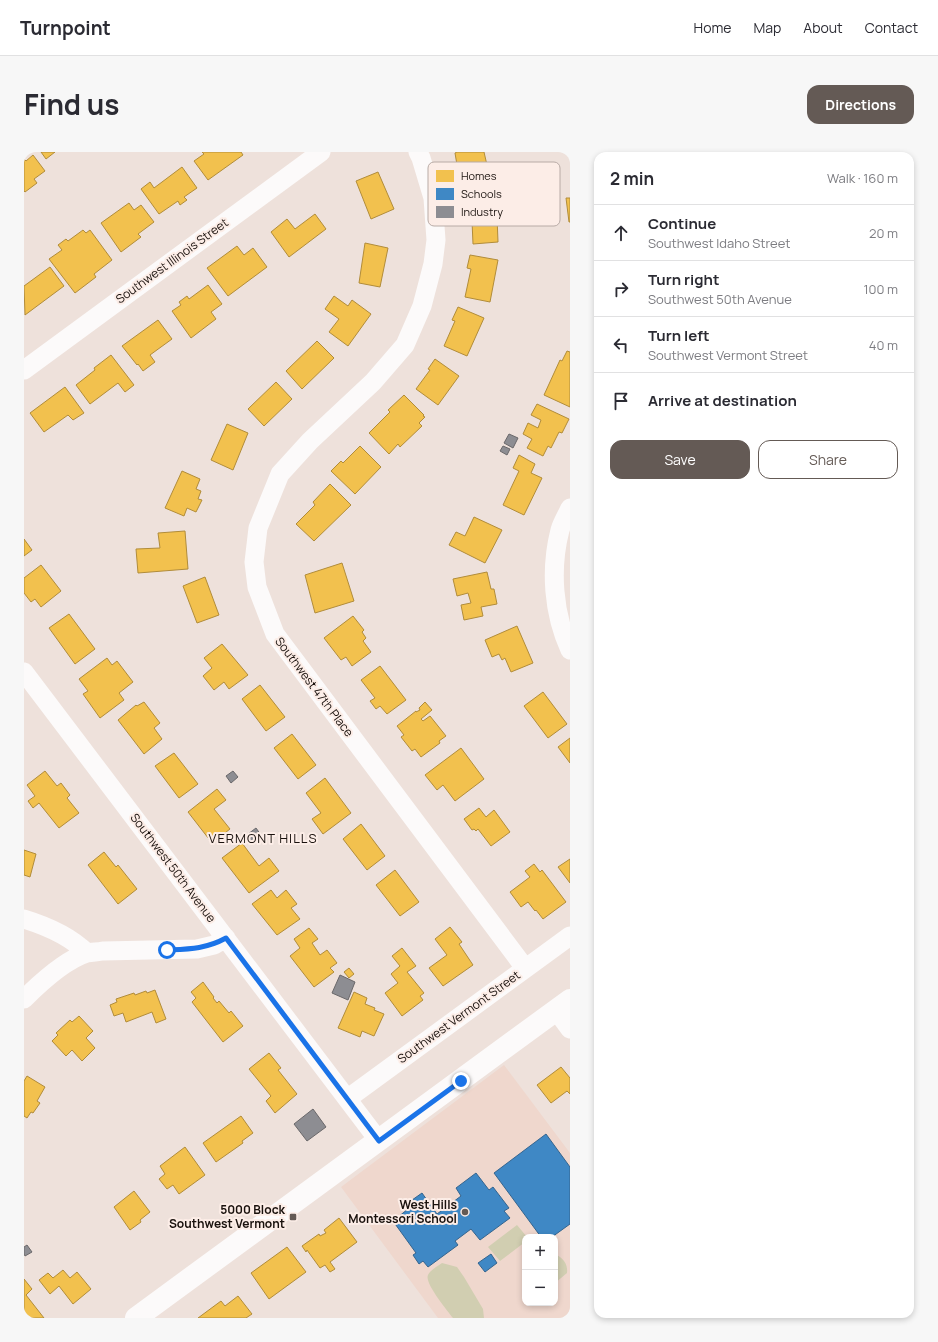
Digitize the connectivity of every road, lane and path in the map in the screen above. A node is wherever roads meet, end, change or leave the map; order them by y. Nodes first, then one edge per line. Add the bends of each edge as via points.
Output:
1 (321, 152) edge
2 (418, 152) edge
3 (428, 181) edge
4 (435, 226) edge
5 (24, 370) edge
6 (570, 508) edge
7 (570, 650) edge
8 (24, 672) edge
9 (24, 919) edge
10 (570, 936) edge
11 (226, 938) junction
12 (87, 953) junction
13 (525, 968) junction
14 (24, 999) edge
15 (563, 1005) edge
16 (570, 1029) edge
17 (347, 1099) junction
18 (379, 1141) junction
19 (136, 1318) edge

1 - 5 street, Southwest Illinois Street
2 - 3 street, Southwest 47th Place
4 - 13 street, Southwest 47th Place via 433,264 422,306 405,345 373,382 310,441 280,474 258,528 254,562 257,587 275,634
6 - 7 street via 560,529 554,575 556,600 564,637
8 - 11 street, Southwest 50th Avenue
9 - 12 street via 64,935
10 - 13 street, Southwest Vermont Street
11 - 12 street via 214,945 197,949
11 - 17 street, Southwest 50th Avenue
12 - 14 street via 70,961
13 - 17 street, Southwest Vermont Street
15 - 16 street
15 - 18 main road
17 - 18 street, Southwest 50th Avenue
18 - 19 main road

